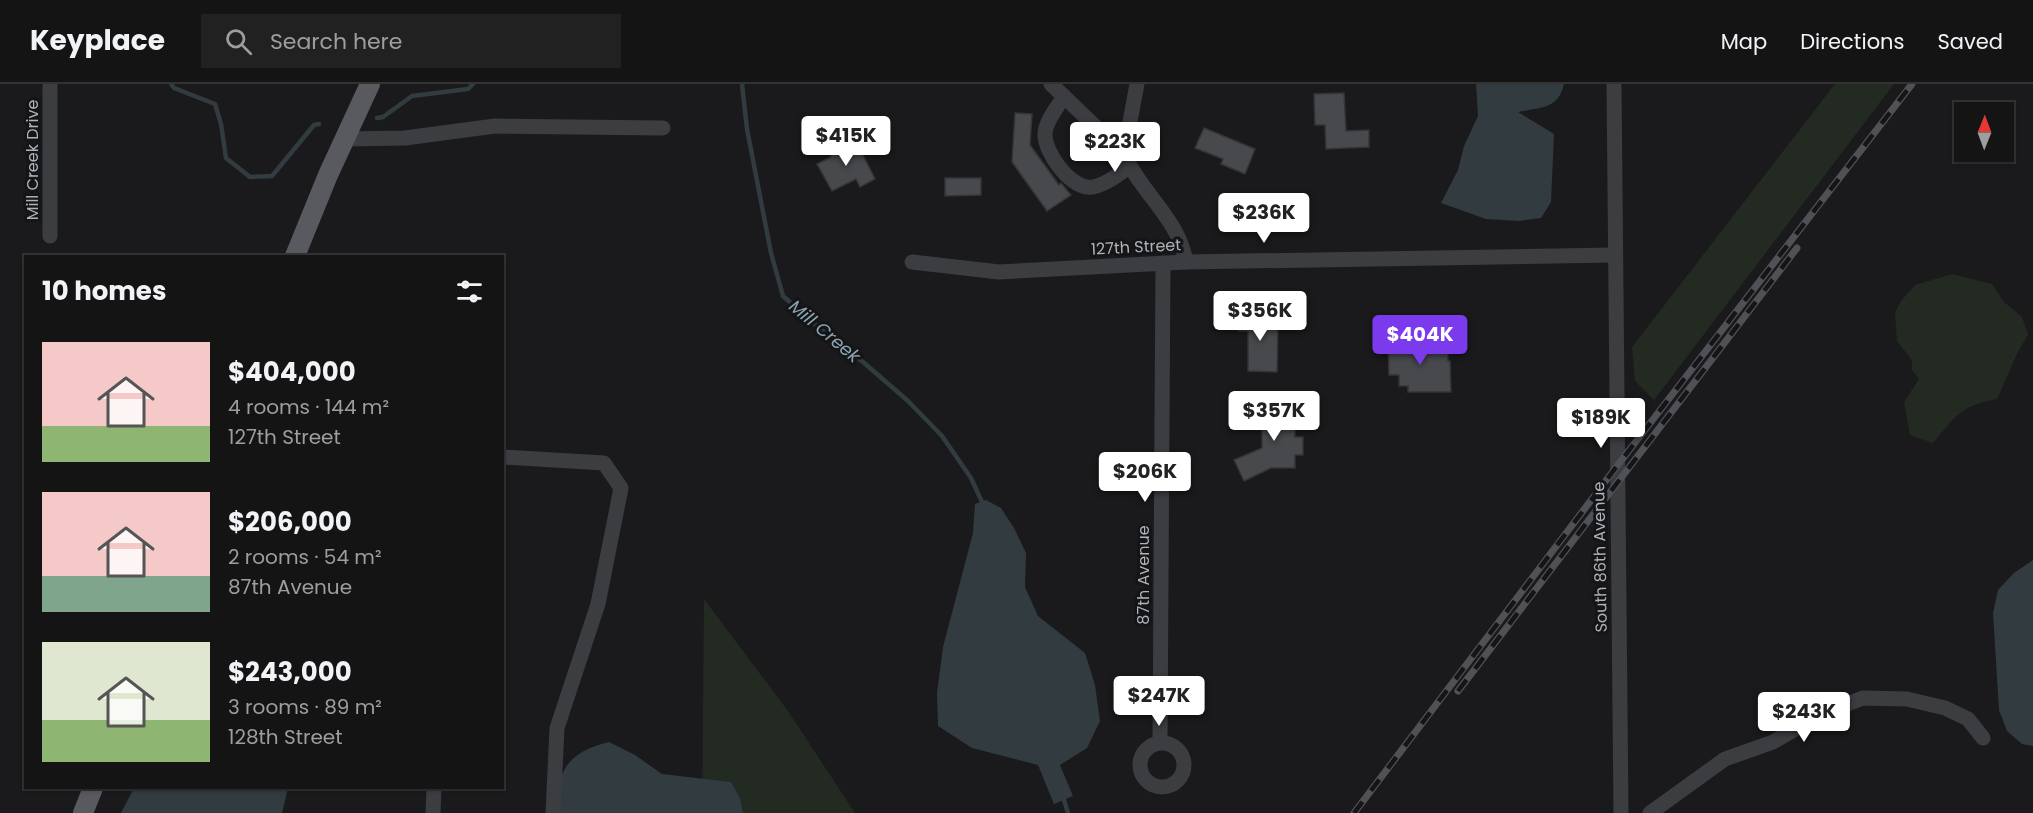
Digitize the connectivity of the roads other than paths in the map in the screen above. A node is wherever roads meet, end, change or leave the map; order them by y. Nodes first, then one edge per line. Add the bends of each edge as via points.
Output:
1 (50, 84) edge
2 (370, 84) edge
3 (1052, 84) edge
4 (1137, 84) edge
5 (1614, 84) edge
6 (1064, 96) junction
7 (663, 128) dead end
8 (345, 139) junction
9 (1127, 160) junction
10 (50, 236) dead end
11 (295, 255) edge
12 (1615, 255) junction
13 (912, 262) dead end
14 (1186, 262) junction
15 (1163, 263) junction
16 (504, 457) edge
17 (1983, 738) dead end
18 (1160, 743) dead end
19 (93, 789) edge
20 (434, 789) edge
21 (83, 813) edge
22 (433, 813) edge
23 (553, 813) edge
24 (1621, 813) edge
25 (1650, 813) edge

1 - 10 street, Mill Creek Drive
2 - 8 main road
3 - 6 street
4 - 9 street
5 - 12 street, South 86th Avenue
6 - 9 street
6 - 9 street via 1045,130 1045,143 1060,168 1075,183 1091,188 1110,181
7 - 8 street via 495,126 405,138
8 - 11 main road
9 - 14 street via 1176,229
12 - 14 street, 127th Street
12 - 24 street, South 86th Avenue
13 - 15 street, 127th Street via 999,272
14 - 15 street, 127th Street
15 - 18 street, 87th Avenue
16 - 23 street via 604,463 621,488 598,604 557,728
17 - 25 street via 1968,719 1945,708 1907,699 1863,698 1819,715 1773,742 1725,759
19 - 21 main road
20 - 22 street

